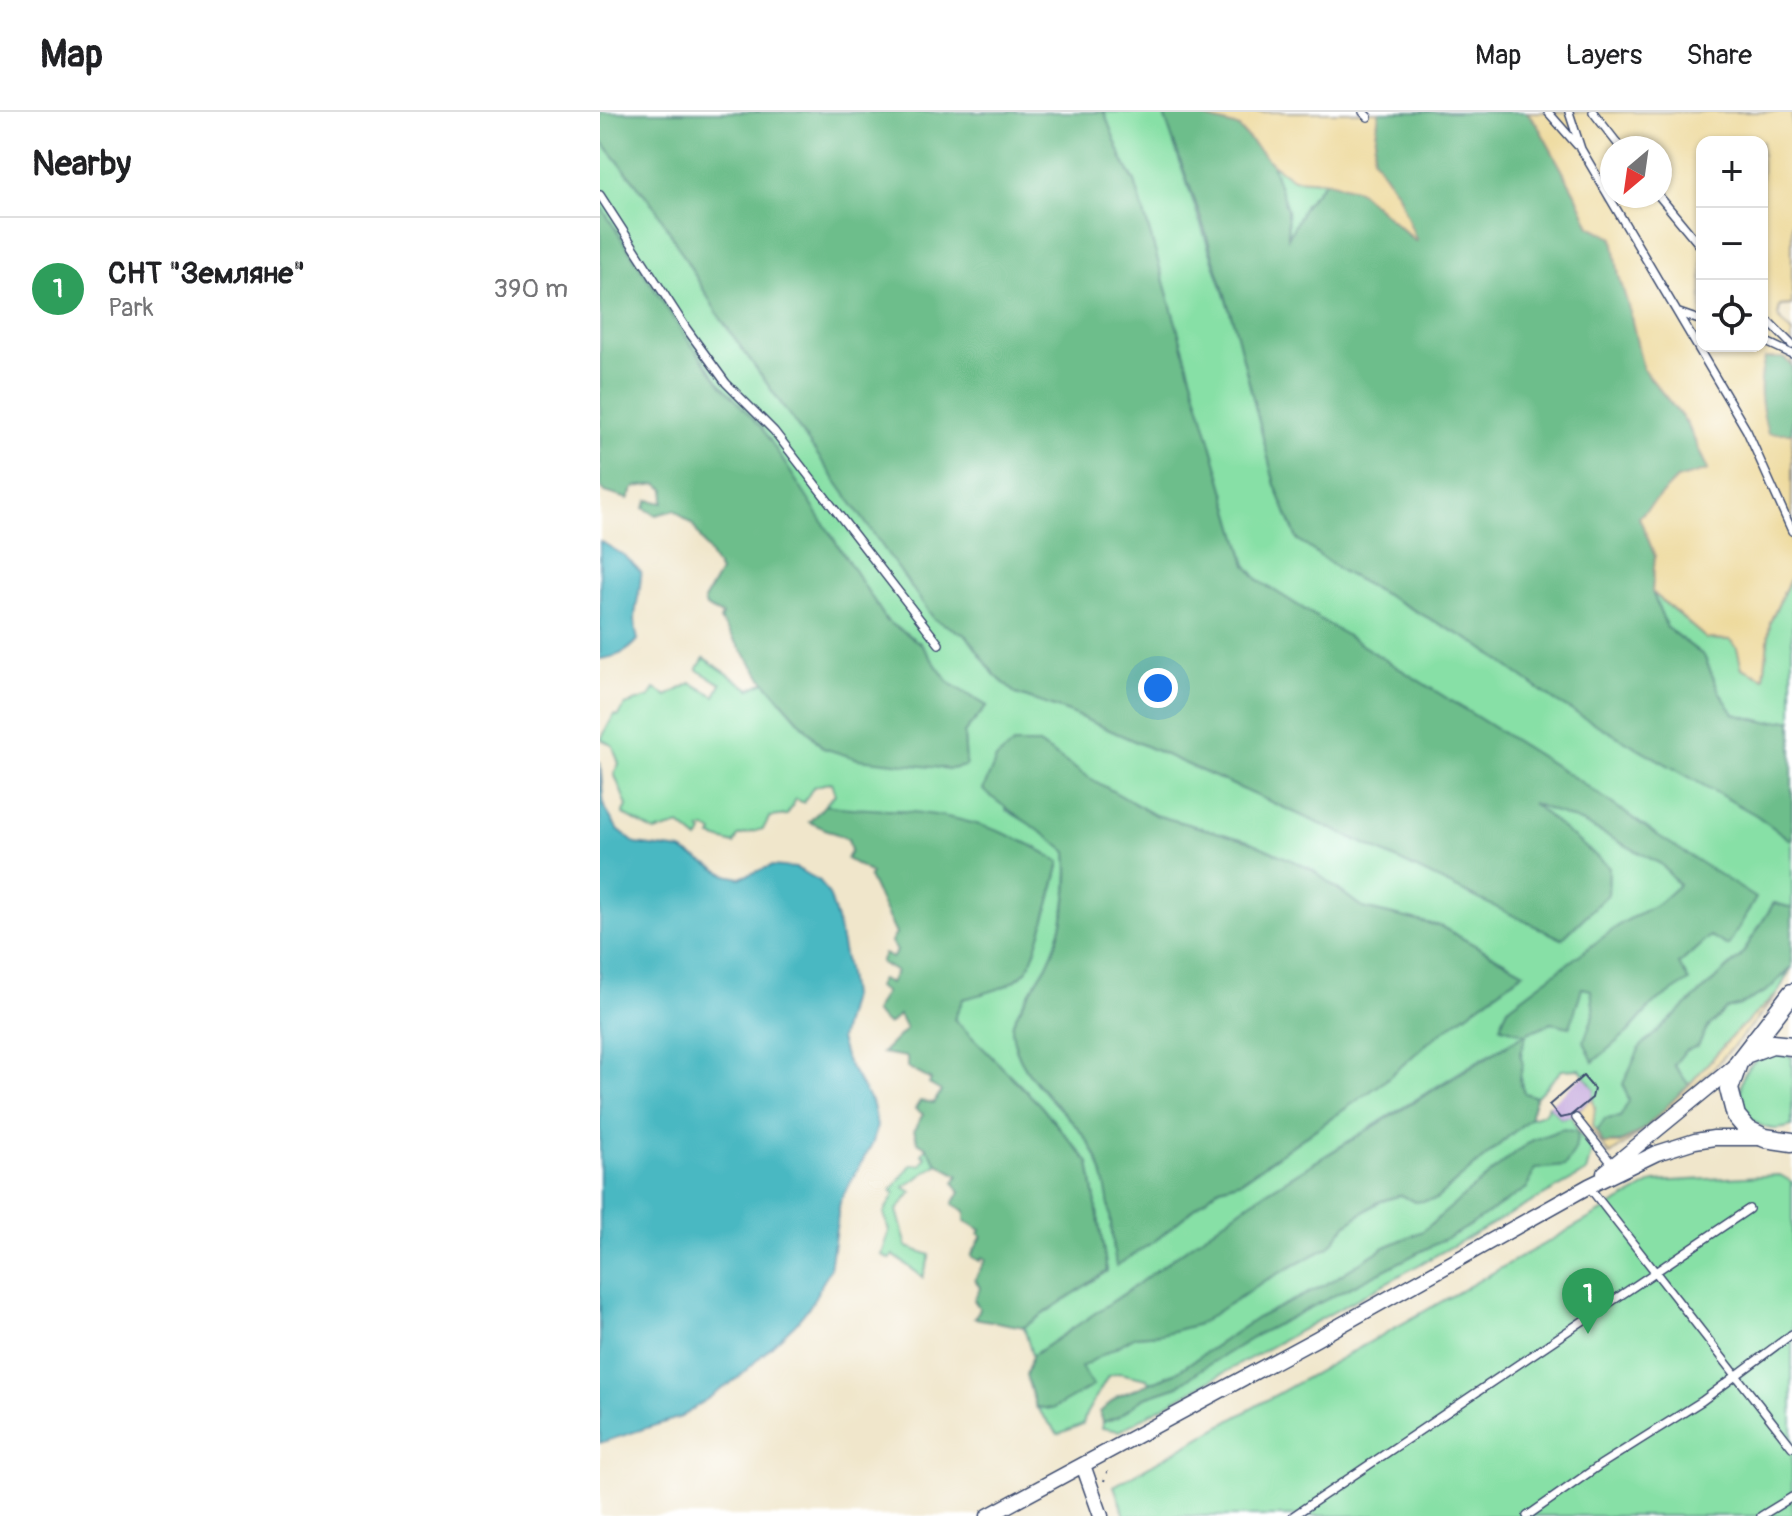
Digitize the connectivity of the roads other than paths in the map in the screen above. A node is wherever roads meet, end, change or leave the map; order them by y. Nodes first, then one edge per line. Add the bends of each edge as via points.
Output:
1 (1548, 112) edge
2 (1569, 112) edge
3 (1593, 112) edge
4 (1612, 136) edge
5 (1581, 149) junction
6 (600, 195) edge
7 (1669, 208) edge
8 (1696, 241) edge
9 (1679, 313) junction
10 (1696, 319) edge
11 (1768, 321) edge
12 (1768, 343) edge
13 (1792, 345) edge
14 (1792, 354) edge
15 (1792, 531) edge
16 (939, 644) dead end
17 (1792, 993) edge
18 (1792, 1046) edge
19 (1741, 1060) junction
20 (1576, 1118) dead end
21 (1781, 1139) edge
22 (1613, 1165) junction
23 (1589, 1186) junction
24 (1749, 1209) dead end
25 (1655, 1272) junction
26 (1792, 1334) edge
27 (1736, 1376) junction
28 (1792, 1447) edge
29 (1083, 1465) junction
30 (1792, 1497) edge
31 (988, 1516) edge
32 (1101, 1516) edge
33 (1293, 1516) edge
34 (1527, 1516) edge
35 (1761, 1516) edge

1 - 5 lane
2 - 5 lane
3 - 4 lane
5 - 9 lane
6 - 16 lane via 726,383 774,431
7 - 8 lane
9 - 10 lane
9 - 15 lane via 1747,431
11 - 13 lane
12 - 14 lane
17 - 19 street
18 - 19 street via 1764,1045
19 - 21 street via 1729,1089 1732,1107 1748,1130
19 - 22 street
20 - 22 lane
21 - 23 street via 1695,1141
22 - 23 street
23 - 25 lane
23 - 29 street
24 - 25 lane
25 - 27 lane
25 - 33 lane
26 - 27 lane
27 - 28 lane
27 - 34 lane
29 - 31 street
29 - 32 street
30 - 35 lane

